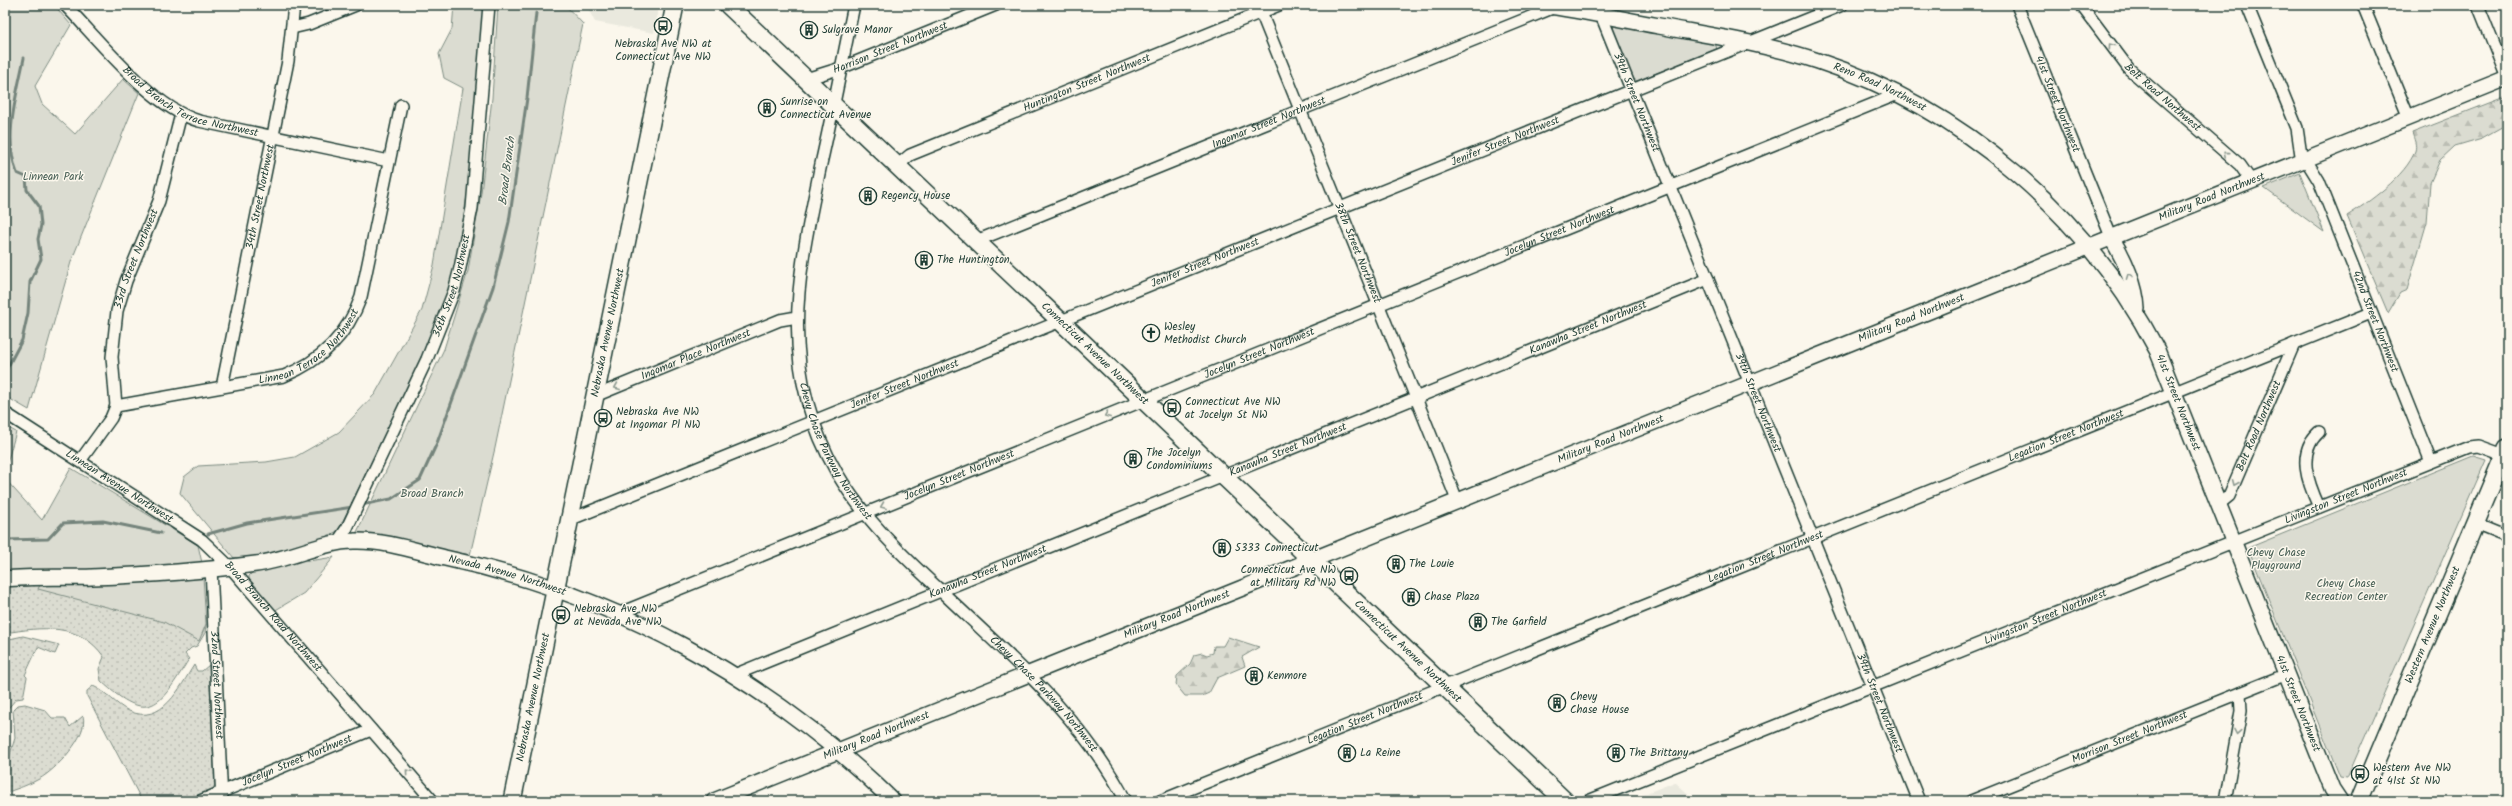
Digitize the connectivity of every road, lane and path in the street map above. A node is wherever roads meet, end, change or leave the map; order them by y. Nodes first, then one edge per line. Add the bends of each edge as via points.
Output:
1 (65, 5) edge
2 (294, 5) edge
3 (356, 5) edge
4 (489, 5) edge
5 (675, 5) edge
6 (728, 5) edge
7 (854, 5) edge
8 (996, 5) edge
9 (1279, 5) edge
10 (1842, 5) edge
11 (2017, 5) edge
12 (2081, 5) edge
13 (2247, 5) edge
14 (2363, 5) edge
15 (2478, 5) edge
16 (1553, 6) edge
17 (1259, 9) edge
18 (1599, 10) edge
19 (292, 28) junction
20 (1747, 43) junction
21 (841, 68) junction
22 (2507, 77) edge
23 (806, 78) junction
24 (1632, 90) junction
25 (1898, 94) junction
26 (401, 105) dead end
27 (834, 105) junction
28 (1300, 111) junction
29 (181, 114) junction
30 (2408, 118) junction
31 (272, 137) junction
32 (2310, 158) junction
33 (389, 161) junction
34 (897, 166) junction
35 (2252, 182) junction
36 (1670, 187) junction
37 (1340, 209) junction
38 (2112, 239) junction
39 (976, 241) junction
40 (2089, 248) junction
41 (2102, 264) junction
42 (1708, 279) junction
43 (1379, 305) junction
44 (2371, 313) junction
45 (2137, 314) junction
46 (796, 317) junction
47 (1060, 321) junction
48 (2294, 344) junction
49 (1749, 383) junction
50 (222, 388) junction
51 (2175, 392) junction
52 (595, 396) junction
53 (1416, 397) junction
54 (1143, 400) junction
55 (116, 406) junction
56 (5, 413) edge
57 (813, 422) junction
58 (2319, 432) dead end
59 (2505, 452) edge
60 (80, 461) junction
61 (2431, 462) junction
62 (1223, 476) junction
63 (1457, 500) junction
64 (2220, 504) junction
65 (2319, 507) junction
66 (864, 513) junction
67 (569, 520) junction
68 (2475, 524) junction
69 (1812, 537) junction
70 (2507, 537) edge
71 (2234, 541) junction
72 (336, 544) junction
73 (1310, 559) junction
74 (230, 566) junction
75 (211, 568) junction
76 (5, 579) edge
77 (556, 588) junction
78 (940, 590) junction
79 (620, 613) junction
80 (1026, 673) junction
81 (2287, 674) junction
82 (734, 675) junction
83 (1444, 686) junction
84 (1872, 686) junction
85 (2240, 693) junction
86 (371, 730) junction
87 (837, 750) junction
88 (222, 797) edge
89 (200, 801) edge
90 (433, 801) edge
91 (512, 801) edge
92 (714, 801) edge
93 (893, 801) edge
94 (1126, 801) edge
95 (1160, 801) edge
96 (1565, 801) edge
97 (1588, 801) edge
98 (1919, 801) edge
99 (1972, 801) edge
100 (2225, 801) edge
101 (2340, 801) edge
102 (2359, 801) edge

1 - 29 street, Broad Branch Terrace Northwest via 152,95
2 - 19 street, 34th Street Northwest
3 - 19 street
4 - 72 street, 36th Street Northwest via 472,208 454,291 427,359 350,521
5 - 52 main road, Nebraska Avenue Northwest
6 - 23 main road, Connecticut Avenue Northwest
7 - 21 street, Chevy Chase Parkway Northwest
8 - 21 street, Harrison Street Northwest
9 - 17 street, Huntington Street Northwest
10 - 20 street, Jenifer Street Northwest
11 - 38 street, 41st Street Northwest
35 -> 12 street, Belt Road Northwest via 2240,165 2129,69
13 - 32 street, 42nd Street Northwest
14 - 30 street
15 - 22 street
16 - 18 main road, Reno Road Northwest
16 - 28 street, Ingomar Street Northwest
17 - 28 street, 38th Street Northwest
17 - 34 street, Huntington Street Northwest via 910,155
18 - 20 main road, Reno Road Northwest
18 - 24 street, 39th Street Northwest
19 - 31 street, 34th Street Northwest
20 - 24 street, Jenifer Street Northwest
20 - 25 main road, Reno Road Northwest via 1818,61
21 - 23 street, Harrison Street Northwest
21 - 27 street, Chevy Chase Parkway Northwest
22 - 30 main road, Military Road Northwest
23 - 27 main road, Connecticut Avenue Northwest
24 - 36 street, 39th Street Northwest
24 - 37 street, Jenifer Street Northwest
25 - 36 street, Jocelyn Street Northwest
25 - 40 main road, Reno Road Northwest via 1942,118 1992,153 2048,204
26 - 33 street, Linnean Terrace Northwest
27 - 34 main road, Connecticut Avenue Northwest
27 - 46 street, Chevy Chase Parkway Northwest via 802,260
28 - 37 street, 38th Street Northwest
28 - 39 street, Ingomar Street Northwest
29 - 31 street, Broad Branch Terrace Northwest via 200,121
29 - 55 street, 33rd Street Northwest via 162,191 126,281 117,311 112,357
30 - 32 main road, Military Road Northwest
31 - 33 street, Broad Branch Terrace Northwest
31 - 50 street, 34th Street Northwest
32 - 35 main road, Military Road Northwest
32 - 44 street, 42nd Street Northwest
33 - 50 street, Linnean Terrace Northwest via 361,297 341,335 322,356 284,376
34 - 39 main road, Connecticut Avenue Northwest
35 - 38 main road, Military Road Northwest
36 - 42 street, 39th Street Northwest
36 - 43 street, Jocelyn Street Northwest
37 - 43 street, 38th Street Northwest
37 - 47 street, Jenifer Street Northwest
38 - 40 main road, Military Road Northwest
38 - 41 main road
45 -> 38 main road, 41st Street Northwest via 2136,295
39 - 47 main road, Connecticut Avenue Northwest
40 - 41 main road, Reno Road Northwest
40 - 49 main road, Military Road Northwest
41 - 45 main road, Reno Road Northwest
42 - 49 street, 39th Street Northwest
42 - 53 street, Kanawha Street Northwest
43 - 53 street, 38th Street Northwest
43 - 54 street, Jocelyn Street Northwest
44 - 48 street, Legation Street Northwest
44 - 61 street, 42nd Street Northwest
45 - 51 main road, 41st Street Northwest
46 -> 52 street, Ingomar Place Northwest via 780,320
46 - 57 street, Chevy Chase Parkway Northwest via 801,369
47 - 54 main road, Connecticut Avenue Northwest
47 - 57 street, Jenifer Street Northwest
48 - 51 street, Legation Street Northwest
48 -> 64 street, Belt Road Northwest via 2229,496
49 - 63 main road, Military Road Northwest
49 - 69 street, 39th Street Northwest
50 - 55 street, Linnean Terrace Northwest
51 - 64 main road, 41st Street Northwest
51 - 69 street, Legation Street Northwest
52 - 67 main road, Nebraska Avenue Northwest
53 - 62 street, Kanawha Street Northwest
53 - 63 street, 38th Street Northwest
54 - 62 main road, Connecticut Avenue Northwest
54 -> 66 street, Jocelyn Street Northwest
55 - 60 street via 111,418
56 - 60 street, Linnean Avenue Northwest
57 - 66 street, Chevy Chase Parkway Northwest via 837,473
57 - 67 street, Jenifer Street Northwest
58 - 65 street via 2311,442 2306,460 2308,479
59 - 61 street, Livingston Street Northwest via 2474,445
59 - 68 main road, Western Avenue Northwest
60 - 74 street, Linnean Avenue Northwest via 202,540
61 - 65 street, Livingston Street Northwest
62 - 73 main road, Connecticut Avenue Northwest
62 - 78 street, Kanawha Street Northwest
63 - 73 main road, Military Road Northwest
64 - 71 main road, 41st Street Northwest
65 - 71 street, Livingston Street Northwest
66 - 78 street, Chevy Chase Parkway Northwest
66 - 79 street, Jocelyn Street Northwest
67 - 77 main road, Nebraska Avenue Northwest
68 - 70 street
68 - 102 main road, Western Avenue Northwest
69 - 83 street, Legation Street Northwest
69 - 84 street, 39th Street Northwest
71 - 81 main road, 41st Street Northwest
71 - 84 street, Livingston Street Northwest
72 - 74 main road, Nevada Avenue Northwest via 274,561
72 - 77 main road, Nevada Avenue Northwest via 358,541 382,544 474,564
73 - 80 main road, Military Road Northwest
73 - 83 main road, Connecticut Avenue Northwest
74 - 75 main road, Broad Branch Road Northwest
74 - 86 street, Broad Branch Road Northwest
75 - 76 main road, Broad Branch Road Northwest via 114,576
75 - 88 street, 32nd Street Northwest
77 - 79 main road, Nevada Avenue Northwest
77 - 91 main road, Nebraska Avenue Northwest
78 - 80 street, Chevy Chase Parkway Northwest
78 - 82 street, Kanawha Street Northwest
79 - 82 main road, Nevada Avenue Northwest via 673,639
80 - 87 main road, Military Road Northwest
80 - 94 street, Chevy Chase Parkway Northwest via 1082,734 1113,777
81 - 85 street, Morrison Street Northwest
81 - 101 main road, 41st Street Northwest via 2332,789
82 - 87 main road, Nevada Avenue Northwest via 793,715
83 - 95 street, Legation Street Northwest
83 - 96 main road, Connecticut Avenue Northwest
84 - 97 street, Livingston Street Northwest
84 - 98 street, 39th Street Northwest
85 - 99 street, Morrison Street Northwest
85 -> 100 street via 2241,711
86 - 88 street, Jocelyn Street Northwest
90 -> 86 street, Broad Branch Road Northwest
87 - 92 main road, Military Road Northwest
87 - 93 main road, Nevada Avenue Northwest
88 - 89 street, Jocelyn Street Northwest

